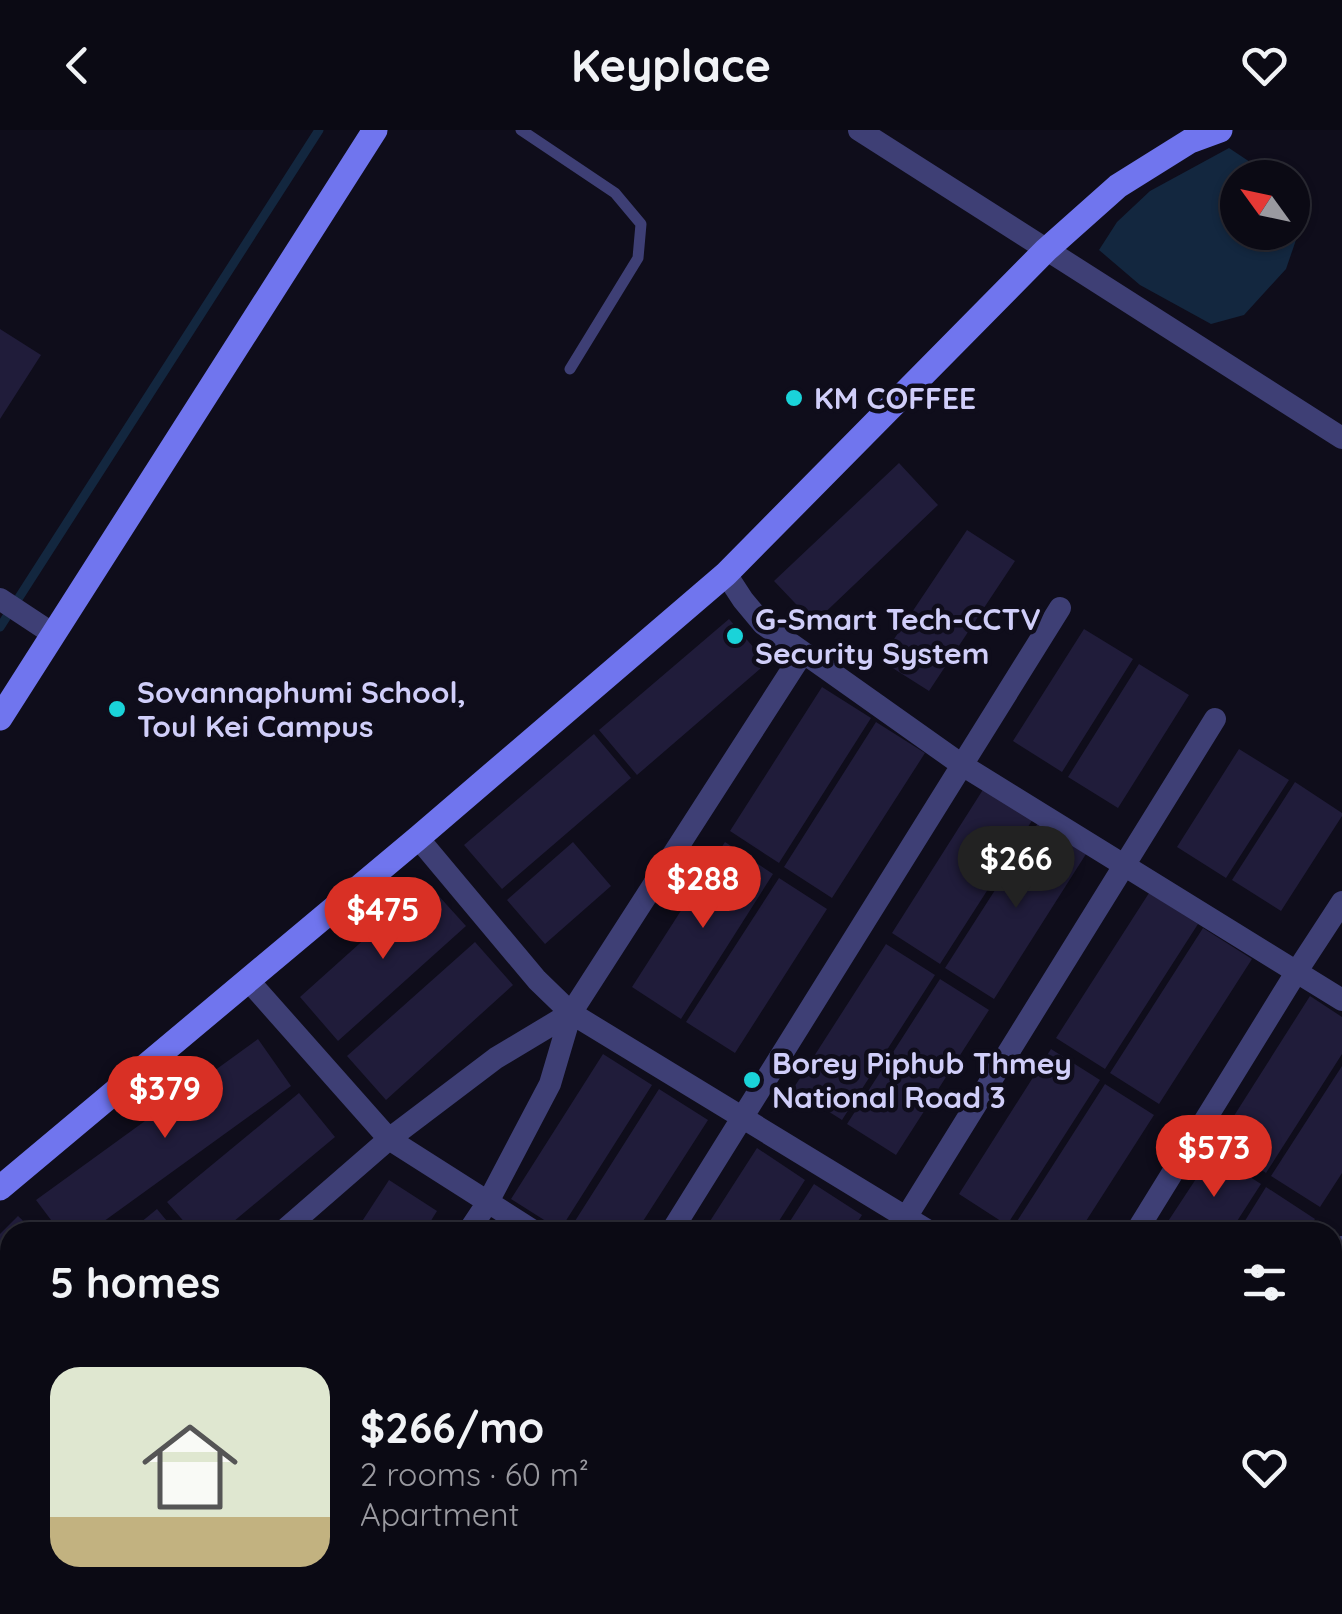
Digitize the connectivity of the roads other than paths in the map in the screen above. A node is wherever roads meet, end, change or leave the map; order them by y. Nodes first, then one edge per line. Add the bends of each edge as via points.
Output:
1 (375, 130) edge
2 (521, 130) edge
3 (859, 130) edge
4 (1220, 130) edge
5 (1046, 250) junction
6 (570, 369) dead end
7 (1342, 438) edge
8 (726, 574) junction
9 (0, 599) edge
10 (1060, 608) dead end
11 (52, 634) junction
12 (802, 654) junction
13 (0, 718) edge
14 (1215, 720) dead end
15 (962, 764) junction
16 (418, 838) junction
17 (1126, 865) junction
18 (1342, 902) edge
19 (1297, 971) junction
20 (248, 980) junction
21 (1342, 1000) edge
22 (571, 1013) junction
23 (742, 1118) junction
24 (389, 1139) junction
25 (0, 1188) edge
26 (488, 1202) junction
27 (294, 1222) edge
28 (475, 1222) edge
29 (519, 1222) edge
30 (677, 1222) edge
31 (898, 1222) edge
32 (904, 1222) edge
33 (1142, 1222) edge

1 - 11 street
2 - 6 lane via 615,193 641,224 638,258
3 - 5 street
4 - 5 street via 1118,186
5 - 7 street
5 - 8 street
8 - 12 street via 763,624
8 - 16 street
9 - 11 street
10 - 15 street
11 - 13 street
12 - 15 street
12 - 22 street
14 - 17 street
15 - 17 street
15 - 23 street
16 - 20 street
16 - 22 street
17 - 19 street
17 - 32 street
18 - 19 street
19 - 21 street
19 - 33 street
20 - 24 street
20 - 25 street
22 - 23 street
22 - 24 street via 496,1058
22 - 26 street via 550,1084
23 - 30 street
23 - 31 street
24 - 26 street
24 - 27 street
26 - 28 street
26 - 29 street

